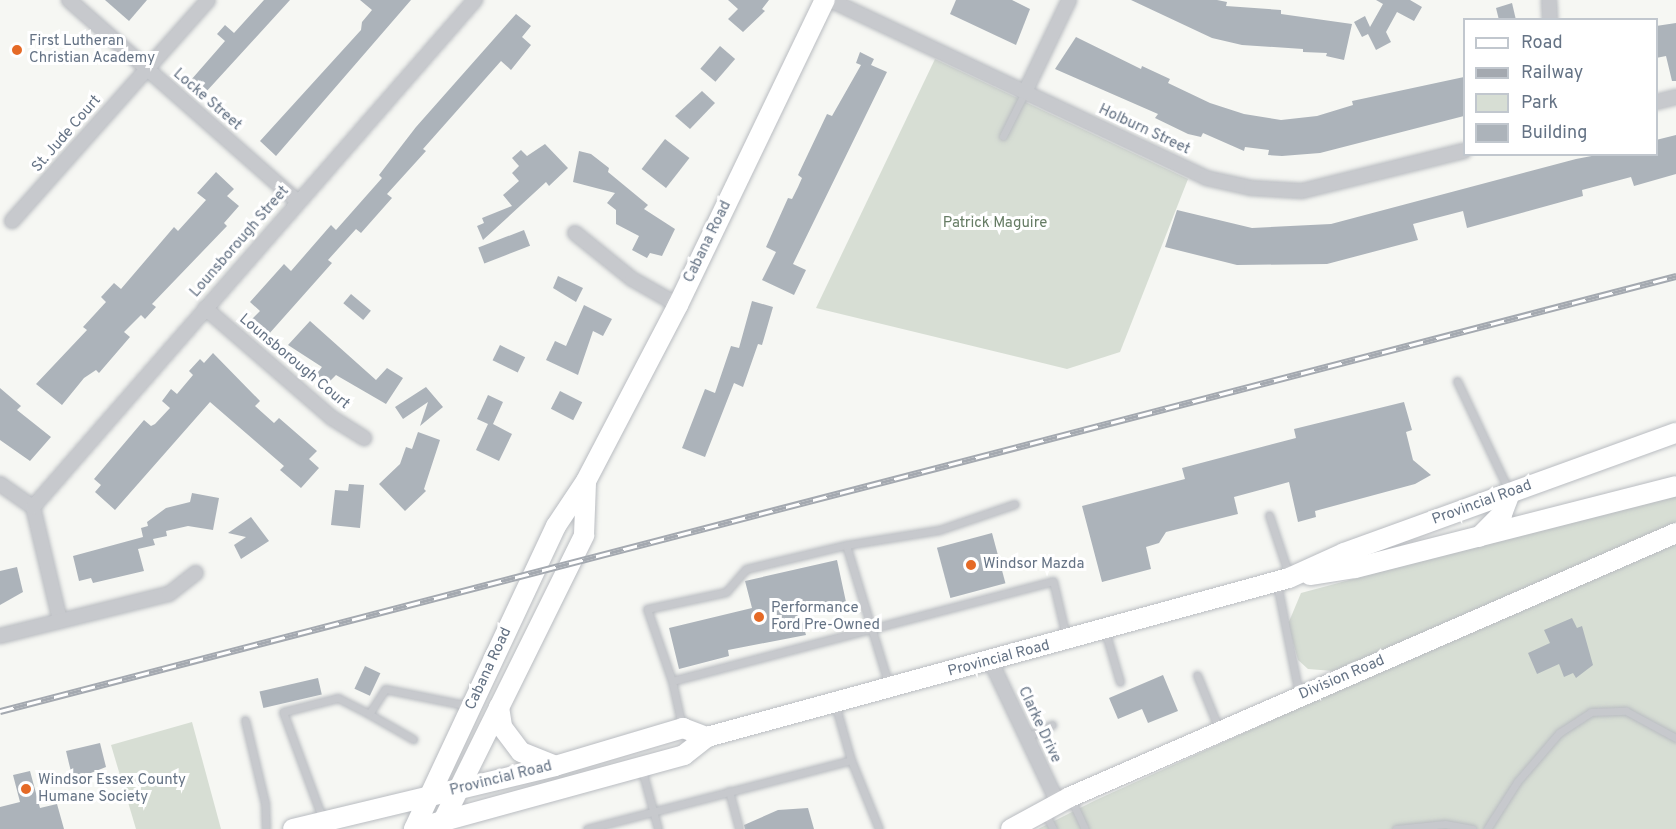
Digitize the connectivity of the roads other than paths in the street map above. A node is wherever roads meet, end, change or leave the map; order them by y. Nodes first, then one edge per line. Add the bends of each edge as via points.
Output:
1 (69, 0) edge
2 (208, 0) edge
3 (475, 0) edge
4 (827, 0) edge
5 (1069, 0) edge
6 (1549, 0) edge
7 (1550, 18) edge
8 (147, 69) junction
9 (1024, 92) junction
10 (1676, 97) edge
11 (1658, 102) edge
12 (1003, 136) dead end
13 (1463, 151) edge
14 (297, 201) junction
15 (12, 222) dead end
16 (575, 233) dead end
17 (678, 305) junction
18 (205, 308) junction
19 (1457, 381) dead end
20 (1676, 433) edge
21 (364, 438) dead end
22 (586, 481) junction
23 (0, 484) edge
24 (1676, 486) edge
25 (1510, 493) junction
26 (1015, 504) dead end
27 (33, 507) junction
28 (1269, 515) dead end
29 (1676, 532) edge
30 (1477, 538) junction
31 (846, 545) junction
32 (196, 573) dead end
33 (1283, 580) junction
34 (60, 620) junction
35 (872, 630) junction
36 (1105, 631) junction
37 (0, 636) edge
38 (1067, 641) junction
39 (991, 662) junction
40 (1197, 675) dead end
41 (672, 681) junction
42 (1120, 682) dead end
43 (889, 689) junction
44 (1299, 697) junction
45 (834, 703) junction
46 (471, 706) junction
47 (499, 707) junction
48 (369, 714) junction
49 (245, 720) dead end
50 (1052, 725) dead end
51 (683, 728) junction
52 (1220, 731) junction
53 (707, 737) junction
54 (1027, 737) junction
55 (1676, 738) edge
56 (413, 739) dead end
57 (851, 760) junction
58 (555, 766) junction
59 (641, 767) junction
60 (459, 788) junction
61 (729, 791) junction
62 (429, 797) junction
63 (1057, 804) junction
64 (653, 812) junction
65 (324, 822) junction
66 (440, 826) edge
67 (266, 829) edge
68 (293, 829) edge
69 (414, 829) edge
70 (587, 829) edge
71 (658, 829) edge
72 (739, 829) edge
73 (879, 829) edge
74 (1011, 829) edge
75 (1053, 829) edge
76 (1085, 829) edge
77 (1396, 829) edge
78 (1473, 829) edge
79 (1487, 829) edge

1 - 8 street, Locke Street
2 - 8 street, St. Jude Court
3 - 14 street, Lounsborough Street
4 - 9 street, Holburn Street
4 - 17 main road, Cabana Road
5 - 9 street
6 - 7 street
8 - 14 street, Locke Street
8 - 15 street, St. Jude Court
9 - 12 lane
9 - 13 street, Holburn Street via 1206,178 1251,188 1302,191
10 - 11 street
14 - 18 street, Lounsborough Street
16 - 17 street via 632,279
17 - 22 main road, Cabana Road
18 - 21 street, Lounsborough Court via 332,418
18 - 27 street, Lounsborough Street
19 - 25 lane
20 - 25 main road, Provincial Road
22 - 46 main road, Cabana Road via 556,526
22 - 47 main road, Cabana Road via 584,535
23 - 27 street
24 - 30 main road, Provincial Road
25 - 30 main road via 1502,514
25 - 33 main road, Provincial Road via 1344,553
26 - 31 lane via 939,530
27 - 34 street
28 - 33 lane
29 - 44 main road, Division Road
30 - 33 main road, Provincial Road via 1355,568
31 - 35 lane
31 - 41 lane via 746,569 726,592 647,609
32 - 34 street via 169,594
33 - 36 main road, Provincial Road
33 - 44 lane
34 - 37 street
35 - 38 lane via 1053,581
35 - 41 lane via 817,640
35 - 43 lane
36 - 38 main road, Provincial Road
36 - 42 lane
38 - 39 main road, Provincial Road
39 - 43 main road, Provincial Road
39 - 54 street, Clarke Drive
40 - 52 lane
41 - 51 lane
43 - 45 main road, Provincial Road
44 - 52 main road, Division Road
45 - 53 main road, Provincial Road
45 - 57 lane
46 - 48 lane via 385,689
46 - 62 main road, Cabana Road
47 - 58 main road via 502,727 520,752
47 - 60 main road, Cabana Road
48 - 56 lane
48 - 65 lane via 338,698 283,712
49 - 67 lane via 265,803
50 - 54 lane
51 - 53 main road
51 - 58 main road, Provincial Road
52 - 63 main road, Division Road
53 - 59 main road, Provincial Road via 684,755
54 - 63 street, Clarke Drive
55 - 79 lane via 1626,711 1591,712 1559,733 1517,782
57 - 61 lane
57 - 73 lane
58 - 60 main road, Provincial Road
59 - 64 lane
59 - 66 main road, Provincial Road
60 - 62 main road, Provincial Road
60 - 66 main road, Cabana Road
61 - 64 lane
61 - 72 lane
62 - 65 main road, Provincial Road
62 - 69 main road, Cabana Road
63 - 74 main road, Division Road
63 - 75 lane
63 - 76 lane
64 - 70 lane
64 - 71 lane
65 - 68 main road, Provincial Road
66 - 69 main road, Provincial Road
77 - 78 lane via 1445,824

